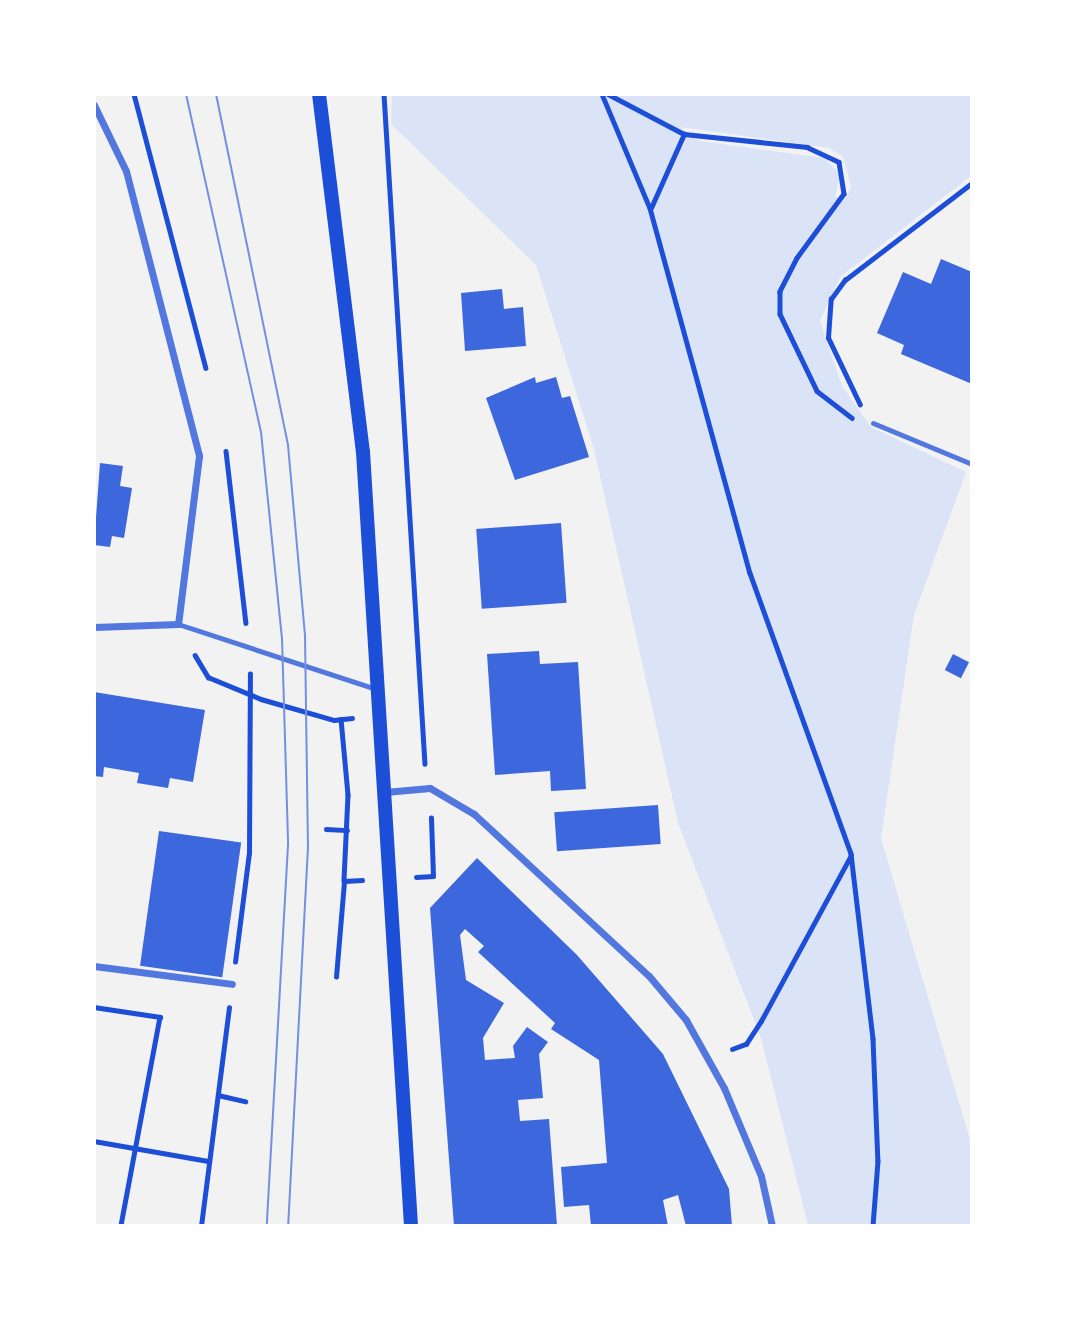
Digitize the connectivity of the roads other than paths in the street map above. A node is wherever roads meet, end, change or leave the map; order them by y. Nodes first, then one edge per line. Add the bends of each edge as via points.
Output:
1 (319, 94) edge
2 (94, 105) edge
3 (873, 423) road end
4 (971, 464) edge
5 (177, 624) junction
6 (94, 627) edge
7 (376, 689) junction
8 (384, 792) junction
9 (94, 966) edge
10 (232, 984) dead end
11 (411, 1226) edge
12 (772, 1226) edge

1 - 7 main road via 363,452
2 - 5 street via 126,171 199,456
3 - 4 lane
5 - 6 street
5 - 7 lane
7 - 8 main road
8 - 11 main road
8 - 12 street via 430,788 474,814 649,976 708,1059 761,1176
9 - 10 street

